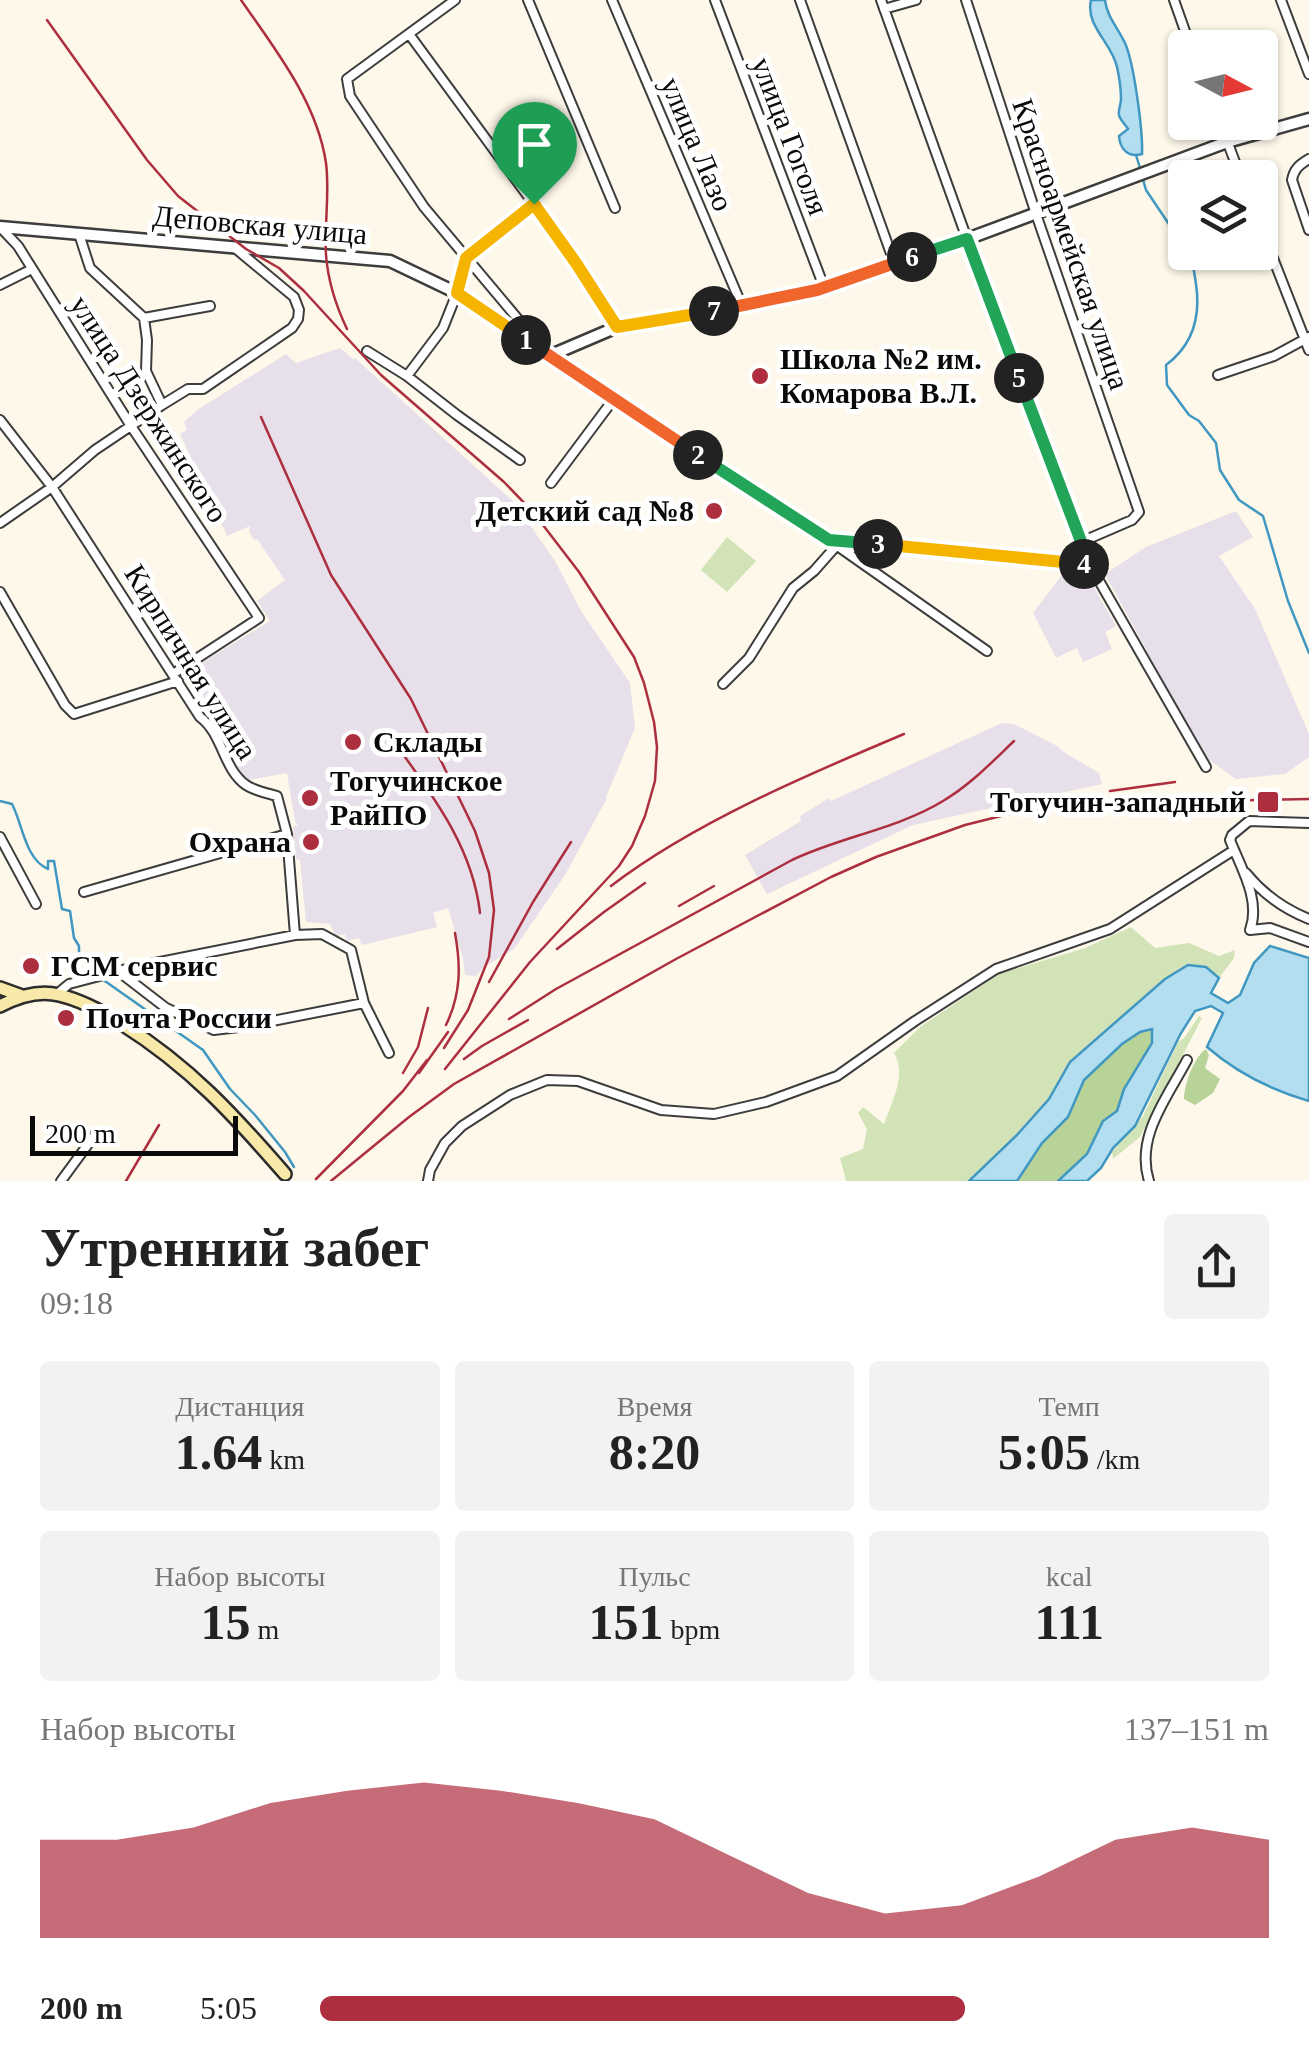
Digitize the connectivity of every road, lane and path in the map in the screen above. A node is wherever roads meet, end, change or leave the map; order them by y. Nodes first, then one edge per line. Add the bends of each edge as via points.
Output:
1 (455, 0) edge
2 (528, 0) edge
3 (612, 0) edge
4 (714, 0) edge
5 (800, 0) edge
6 (916, 0) edge
7 (966, 0) edge
8 (1174, 0) edge
9 (1281, 0) edge
10 (882, 5) edge
11 (1185, 30) edge
12 (409, 34) junction
13 (1309, 74) edge
14 (1309, 119) edge
15 (1228, 142) junction
16 (1309, 159) edge
17 (1235, 160) edge
18 (534, 204) junction
19 (615, 208) dead end
20 (1036, 214) junction
21 (0, 227) edge
22 (1309, 230) edge
23 (79, 234) junction
24 (967, 239) junction
25 (235, 248) junction
26 (466, 258) junction
27 (894, 262) junction
28 (32, 268) junction
29 (1278, 268) edge
30 (0, 285) edge
31 (824, 287) junction
32 (457, 293) junction
33 (210, 306) dead end
34 (742, 306) junction
35 (144, 318) junction
36 (617, 327) junction
37 (1307, 338) edge
38 (1309, 350) edge
39 (367, 351) dead end
40 (549, 356) junction
41 (1218, 375) dead end
42 (408, 376) junction
43 (614, 400) junction
44 (162, 404) junction
45 (0, 420) edge
46 (131, 426) junction
47 (520, 460) dead end
48 (551, 484) dead end
49 (52, 487) junction
50 (0, 523) edge
51 (833, 542) junction
52 (1081, 542) junction
53 (1090, 565) junction
54 (0, 592) edge
55 (987, 651) dead end
56 (176, 678) junction
57 (723, 684) dead end
58 (1206, 767) dead end
59 (1309, 823) edge
60 (287, 834) junction
61 (0, 837) edge
62 (1234, 850) junction
63 (1238, 861) junction
64 (84, 892) dead end
65 (36, 904) dead end
66 (1309, 919) edge
67 (295, 935) junction
68 (1309, 942) edge
69 (118, 971) junction
70 (86, 979) junction
71 (0, 988) edge
72 (57, 994) junction
73 (22, 996) junction
74 (364, 1003) junction
75 (85, 1004) junction
76 (0, 1006) edge
77 (389, 1053) dead end
78 (1187, 1060) dead end
79 (97, 1132) dead end
80 (283, 1176) dead end
81 (61, 1181) edge
82 (428, 1181) edge
83 (1150, 1181) edge

1 - 12 street
2 - 19 street
3 - 34 street, улица Лазо
4 - 31 street, улица Гоголя
5 - 27 street
6 - 10 street
7 - 20 street, Красноармейская улица
8 - 11 street
9 - 13 street
10 - 24 street
12 - 18 street
12 - 26 street, Деповская улица via 347,80 350,96
14 - 15 street
15 - 17 street
15 - 20 street
16 - 22 street via 1292,180
18 - 26 street
18 - 36 street
20 - 24 street
20 - 52 street, Красноармейская улица via 1139,512
21 - 23 street, Деповская улица
21 - 28 street, улица Дзержинского
23 - 25 street, Деповская улица
23 - 35 street via 90,268
24 - 27 street
24 - 52 street
25 - 32 street, Деповская улица via 390,261
25 - 44 street via 294,297 298,320 203,389
26 - 32 street
26 - 40 street, Деповская улица
27 - 31 street
28 - 30 street
28 - 46 street, улица Дзержинского
29 - 37 street
31 - 34 street
32 - 40 street, Деповская улица
32 - 42 street via 444,328
33 - 35 street
34 - 36 street
35 - 44 street via 146,371
36 - 40 street
37 - 38 street
37 - 41 street
39 - 42 street
40 - 43 street, Деповская улица
42 - 47 street
43 - 48 street
43 - 51 street, Деповская улица
44 - 46 street
45 - 49 street, Кирпичная улица
46 - 49 street
46 - 56 street, улица Дзержинского via 259,618
49 - 50 street
49 - 56 street, Кирпичная улица
51 - 53 street
51 - 55 street, Деповская улица
51 - 57 street
52 - 53 street
53 - 58 street
54 - 56 street via 74,714
56 - 60 street, Кирпичная улица via 240,780 277,796
59 - 62 street via 1249,821 1232,835
60 - 64 street
60 - 67 street, Кирпичная улица
61 - 65 street
62 - 63 street
62 - 82 street via 1110,929 996,969 836,1076 714,1114 661,1110 578,1081 547,1080 462,1126 445,1143
63 - 66 street via 1262,891
63 - 68 street via 1253,901 1250,930 1270,928
67 - 69 street
67 - 74 street via 322,934 351,950
69 - 70 street
69 - 74 street via 166,1008 214,1030
70 - 72 street
70 - 75 street
71 - 73 main road
72 - 73 main road
72 - 75 main road
73 - 76 main road
74 - 77 street
75 - 80 main road via 142,1037 210,1090
78 - 83 street via 1147,1139
79 - 81 street

